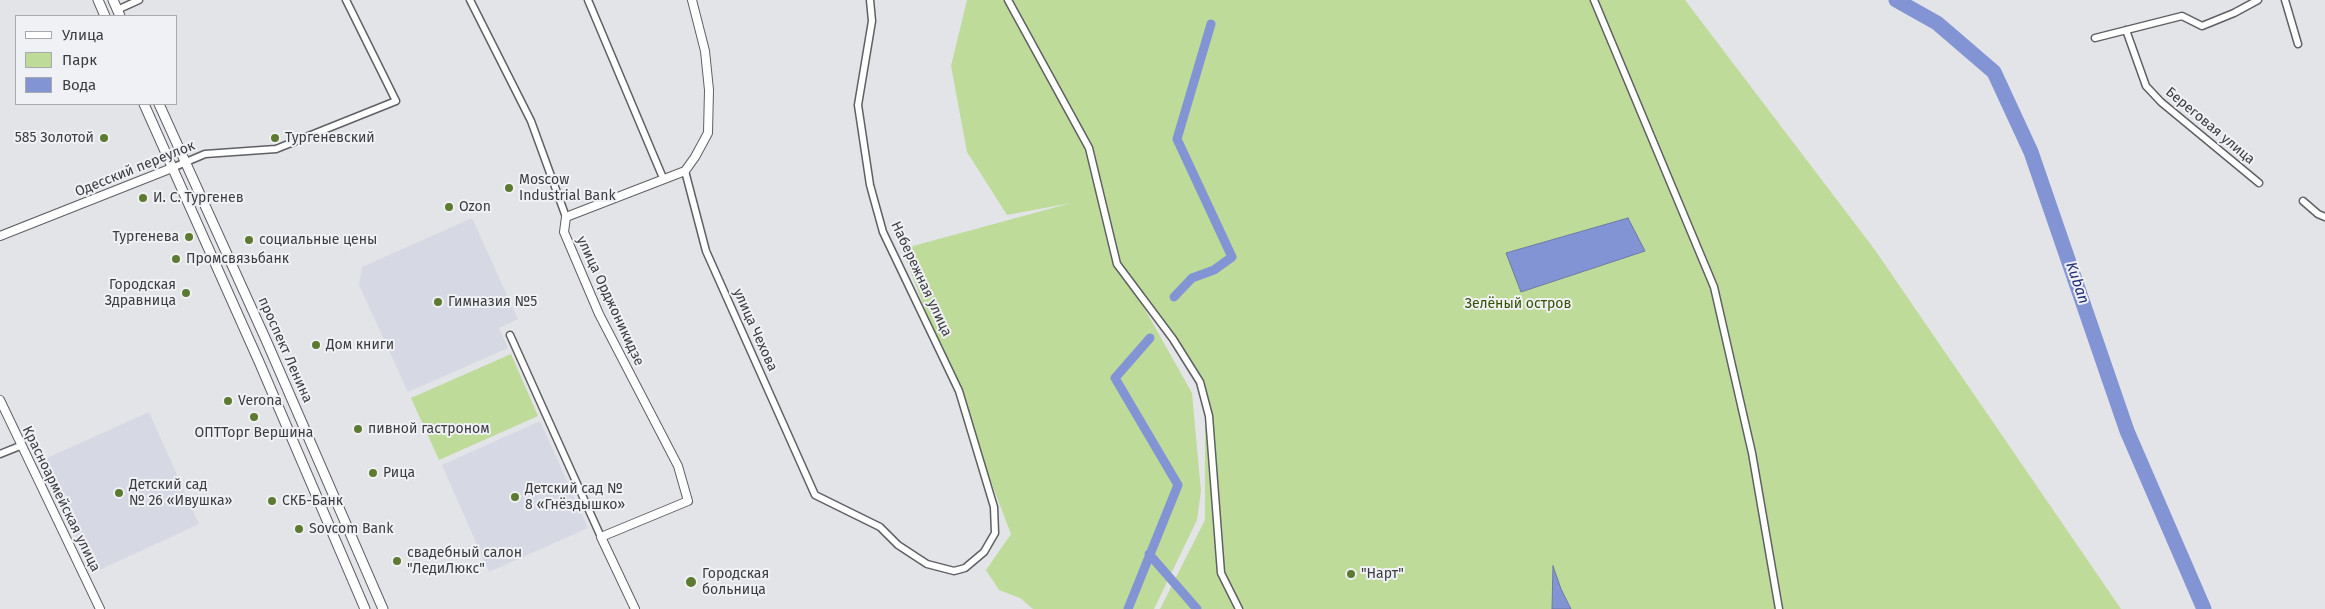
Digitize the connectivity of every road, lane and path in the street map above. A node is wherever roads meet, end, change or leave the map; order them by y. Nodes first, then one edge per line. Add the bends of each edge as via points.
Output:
1 (98, 0) edge
2 (113, 0) edge
3 (139, 0) edge
4 (346, 0) edge
5 (470, 0) edge
6 (588, 0) edge
7 (692, 0) edge
8 (870, 0) edge
9 (1008, 0) edge
10 (1594, 0) edge
11 (2258, 0) edge
12 (2286, 0) edge
13 (119, 13) edge
14 (105, 15) edge
15 (2126, 30) junction
16 (2095, 38) dead end
17 (2298, 44) dead end
18 (144, 105) edge
19 (159, 105) edge
20 (185, 162) junction
21 (172, 168) junction
22 (685, 171) junction
23 (663, 178) junction
24 (2259, 183) dead end
25 (2302, 201) dead end
26 (2325, 216) edge
27 (566, 217) junction
28 (0, 236) edge
29 (510, 335) dead end
30 (0, 400) edge
31 (20, 446) junction
32 (0, 454) edge
33 (815, 495) joint
34 (601, 537) junction
35 (100, 609) edge
36 (365, 609) edge
37 (383, 609) edge
38 (635, 609) edge
39 (1240, 609) edge
40 (1780, 609) edge

1 - 14 main road
2 - 13 main road
3 - 13 street
4 - 20 street, Одесский переулок via 396,101 276,149 205,154
5 - 27 street, улица Орджоникидзе via 531,121
6 - 23 street
7 - 22 street via 705,51 709,90 708,133
8 - 33 street, Набережная улица via 872,21 858,105 870,185 884,232 959,391 994,507 995,533 984,552 966,568 954,571 927,564 898,545 880,527
9 - 39 street via 1089,148 1117,264 1173,339 1200,382 1209,416 1221,572
10 - 40 street via 1714,287 1752,453
11 - 15 street via 2202,26 2182,16
12 - 17 street
15 - 16 street
15 - 24 street, Береговая улица via 2146,86
18 - 21 main road, проспект Ленина
19 - 20 main road, проспект Ленина
20 - 21 street, Одесский переулок
20 - 37 main road, проспект Ленина
21 - 28 street, Одесский переулок
21 - 36 main road, проспект Ленина
22 - 23 street
22 - 33 street, улица Чехова via 706,250
23 - 27 street
25 - 26 street
27 - 34 street, улица Орджоникидзе via 564,232 599,314 678,466 688,501
29 - 34 street
30 - 31 street, Красноармейская улица
31 - 32 street
31 - 35 street, Красноармейская улица
34 - 38 street

